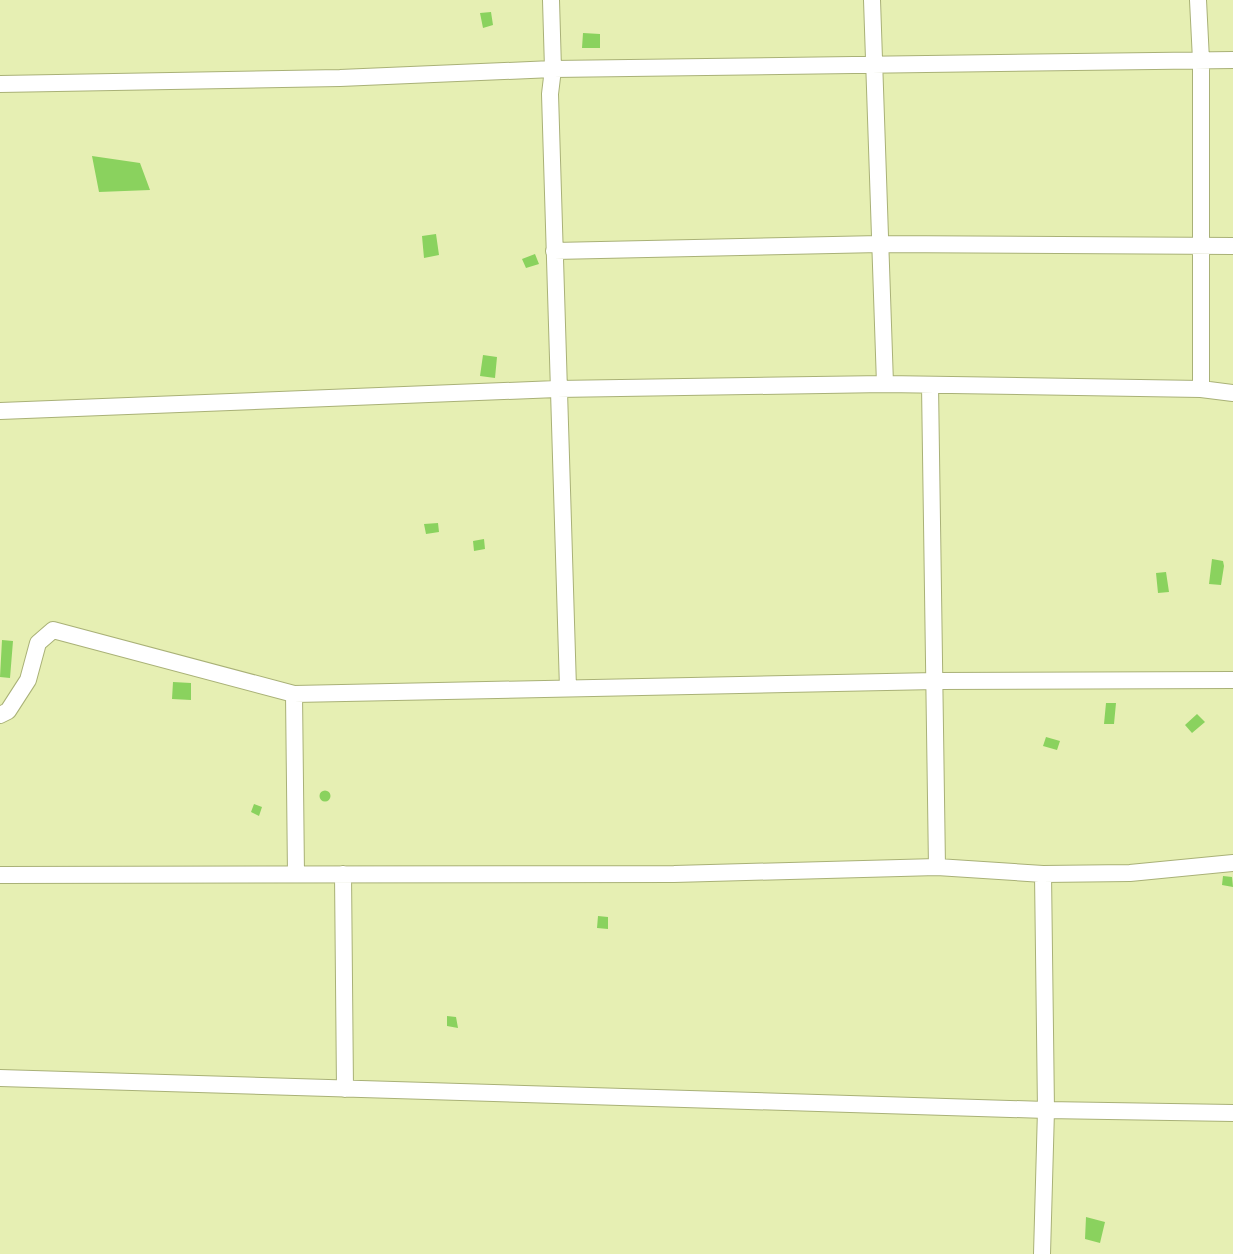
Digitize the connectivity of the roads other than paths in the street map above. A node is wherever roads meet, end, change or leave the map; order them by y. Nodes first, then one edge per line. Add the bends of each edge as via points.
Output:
1 (551, 0) edge
2 (872, 0) edge
3 (1198, 0) edge
4 (1201, 60) junction
5 (1233, 60) edge
6 (875, 66) junction
7 (553, 69) junction
8 (0, 84) edge
9 (880, 244) junction
10 (1202, 246) junction
11 (1233, 246) edge
12 (554, 251) junction
13 (885, 384) junction
14 (930, 385) junction
15 (557, 389) junction
16 (1201, 389) junction
17 (1233, 393) edge
18 (0, 411) edge
19 (1233, 680) edge
20 (936, 681) junction
21 (568, 688) junction
22 (294, 694) junction
23 (0, 715) edge
24 (1233, 863) edge
25 (937, 867) junction
26 (296, 874) junction
27 (342, 874) junction
28 (1043, 874) junction
29 (0, 875) edge
30 (0, 1078) edge
31 (345, 1089) junction
32 (1046, 1110) junction
33 (1233, 1113) edge
34 (1042, 1254) edge

1 - 7 street
2 - 6 street
3 - 4 street
4 - 5 street
4 - 6 street
4 - 10 street
6 - 7 street
6 - 9 street
7 - 8 street via 340,78
7 - 12 street via 550,94
9 - 10 street
9 - 12 street
9 - 13 street
10 - 11 street
10 - 16 street
12 - 15 street
13 - 14 street
13 - 15 street
14 - 16 street
14 - 20 street
15 - 18 street
15 - 21 street
16 - 17 street
19 - 20 street
20 - 21 street
20 - 25 street
21 - 22 street
22 - 23 street via 53,630 38,643 28,680 8,711
22 - 26 street
24 - 28 street via 1130,873
25 - 27 street via 674,874
25 - 28 street
26 - 27 street
26 - 29 street
27 - 31 street
28 - 32 street
30 - 31 street
31 - 32 street
32 - 33 street
32 - 34 street

